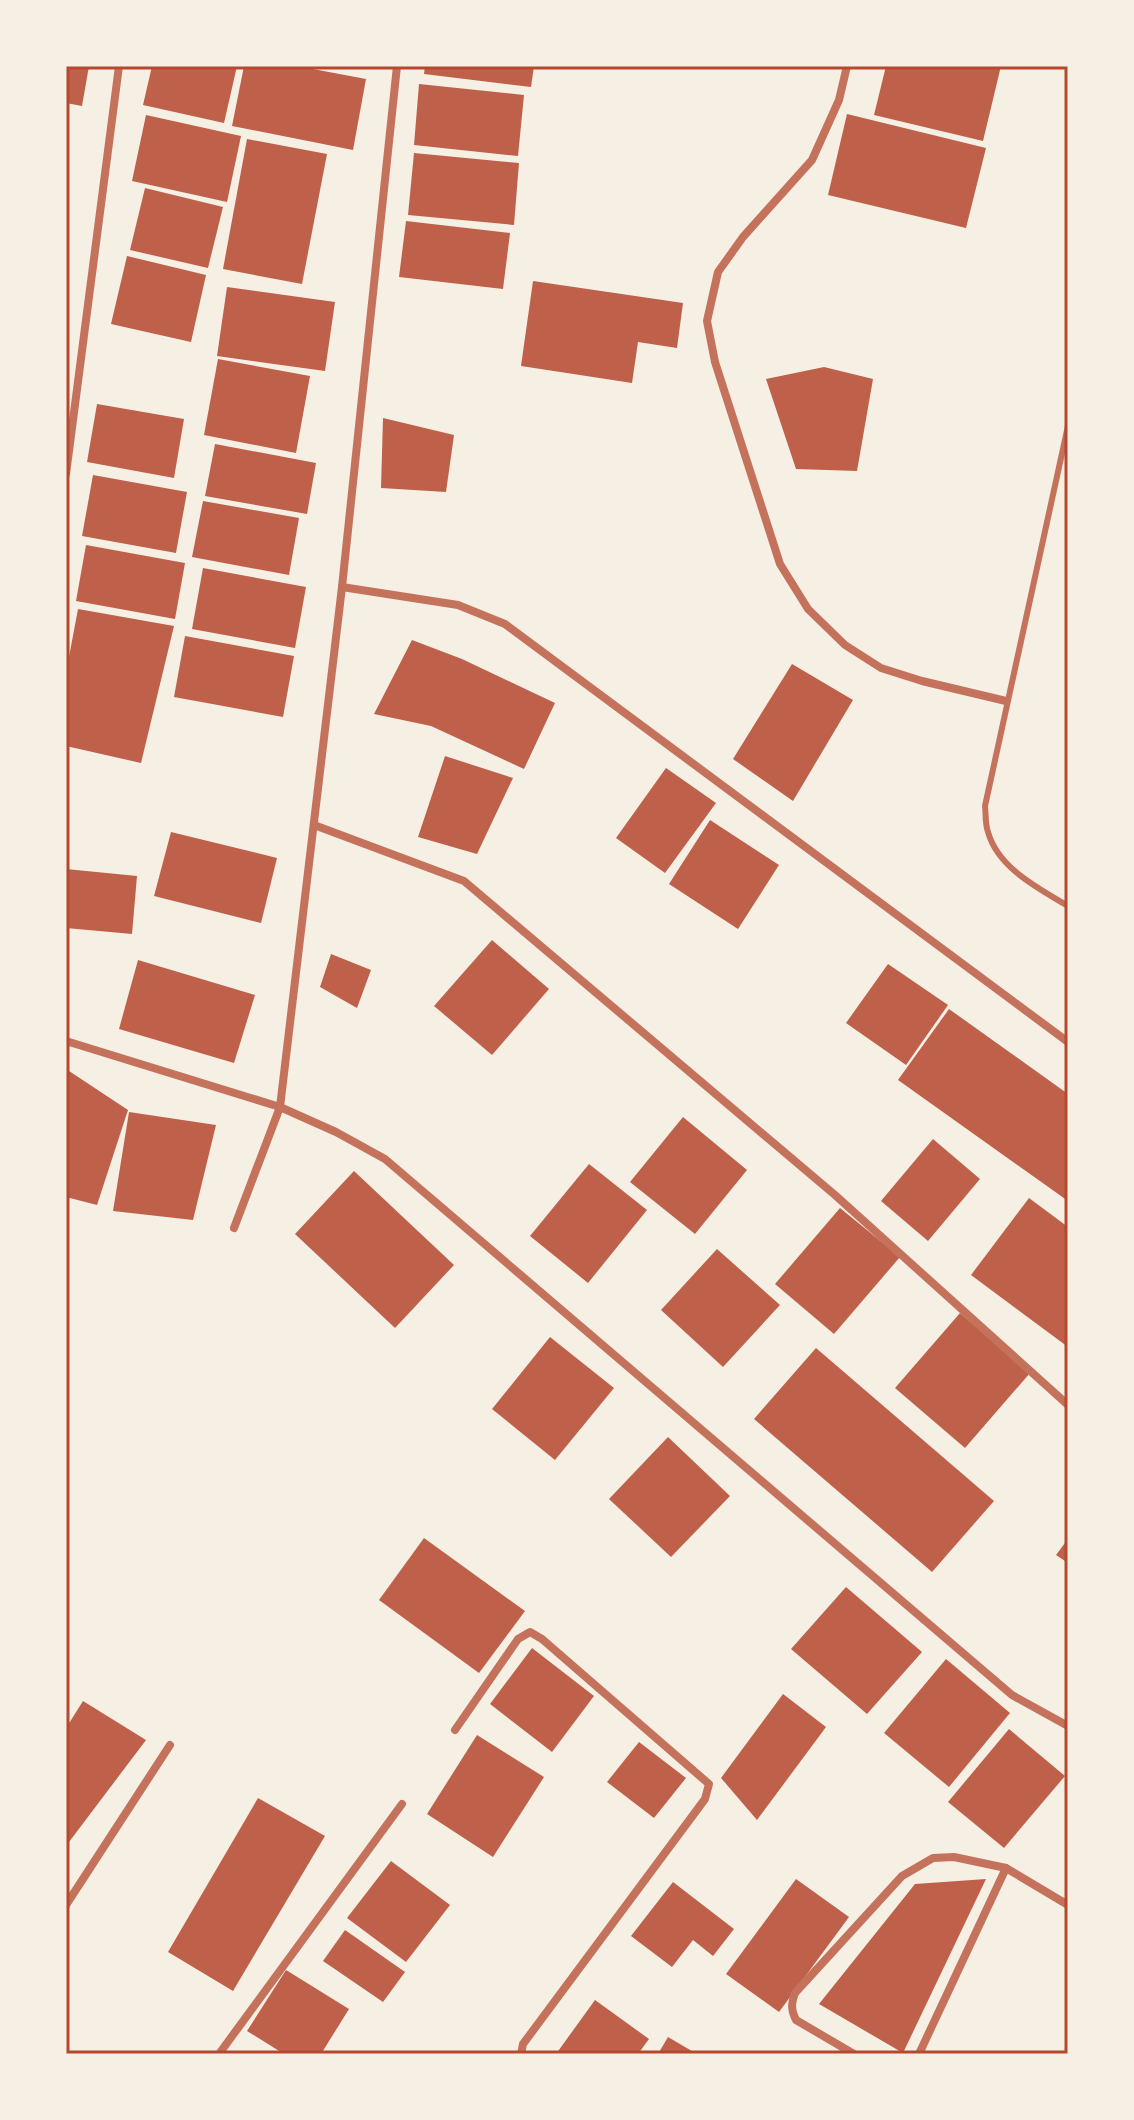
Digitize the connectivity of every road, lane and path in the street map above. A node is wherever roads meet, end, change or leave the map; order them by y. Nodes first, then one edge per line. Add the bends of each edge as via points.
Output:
1 (119, 66) edge
2 (397, 66) edge
3 (847, 66) edge
4 (1068, 426) edge
5 (66, 474) edge
6 (342, 587) junction
7 (1006, 701) junction
8 (314, 825) junction
9 (1068, 906) edge
10 (66, 1041) edge
11 (1068, 1042) edge
12 (280, 1107) junction
13 (234, 1228) dead end
14 (1068, 1405) edge
15 (1068, 1726) edge
16 (455, 1730) dead end
17 (170, 1745) dead end
18 (402, 1804) dead end
19 (1006, 1868) junction
20 (66, 1905) edge
21 (1068, 1905) edge
22 (219, 2054) edge
23 (521, 2054) edge
24 (854, 2054) edge
25 (919, 2054) edge

1 - 5 street
2 - 6 street
3 - 7 street via 839,100 812,160 718,272 707,321 715,362 780,564 808,609 845,645 881,668
4 - 7 lane
6 - 8 street
6 - 11 street via 458,605 505,624
7 - 9 lane via 985,806 988,833 1006,863
8 - 12 street
8 - 14 street via 464,881 835,1195
10 - 12 street
12 - 13 street
12 - 15 street via 385,1159 1012,1695
16 - 23 street via 518,1639 530,1632 709,1784 705,1799 523,2044
17 - 20 street
18 - 22 street
19 - 21 street
19 - 24 street via 933,1858 902,1876 795,1993 796,2020
19 - 25 street

